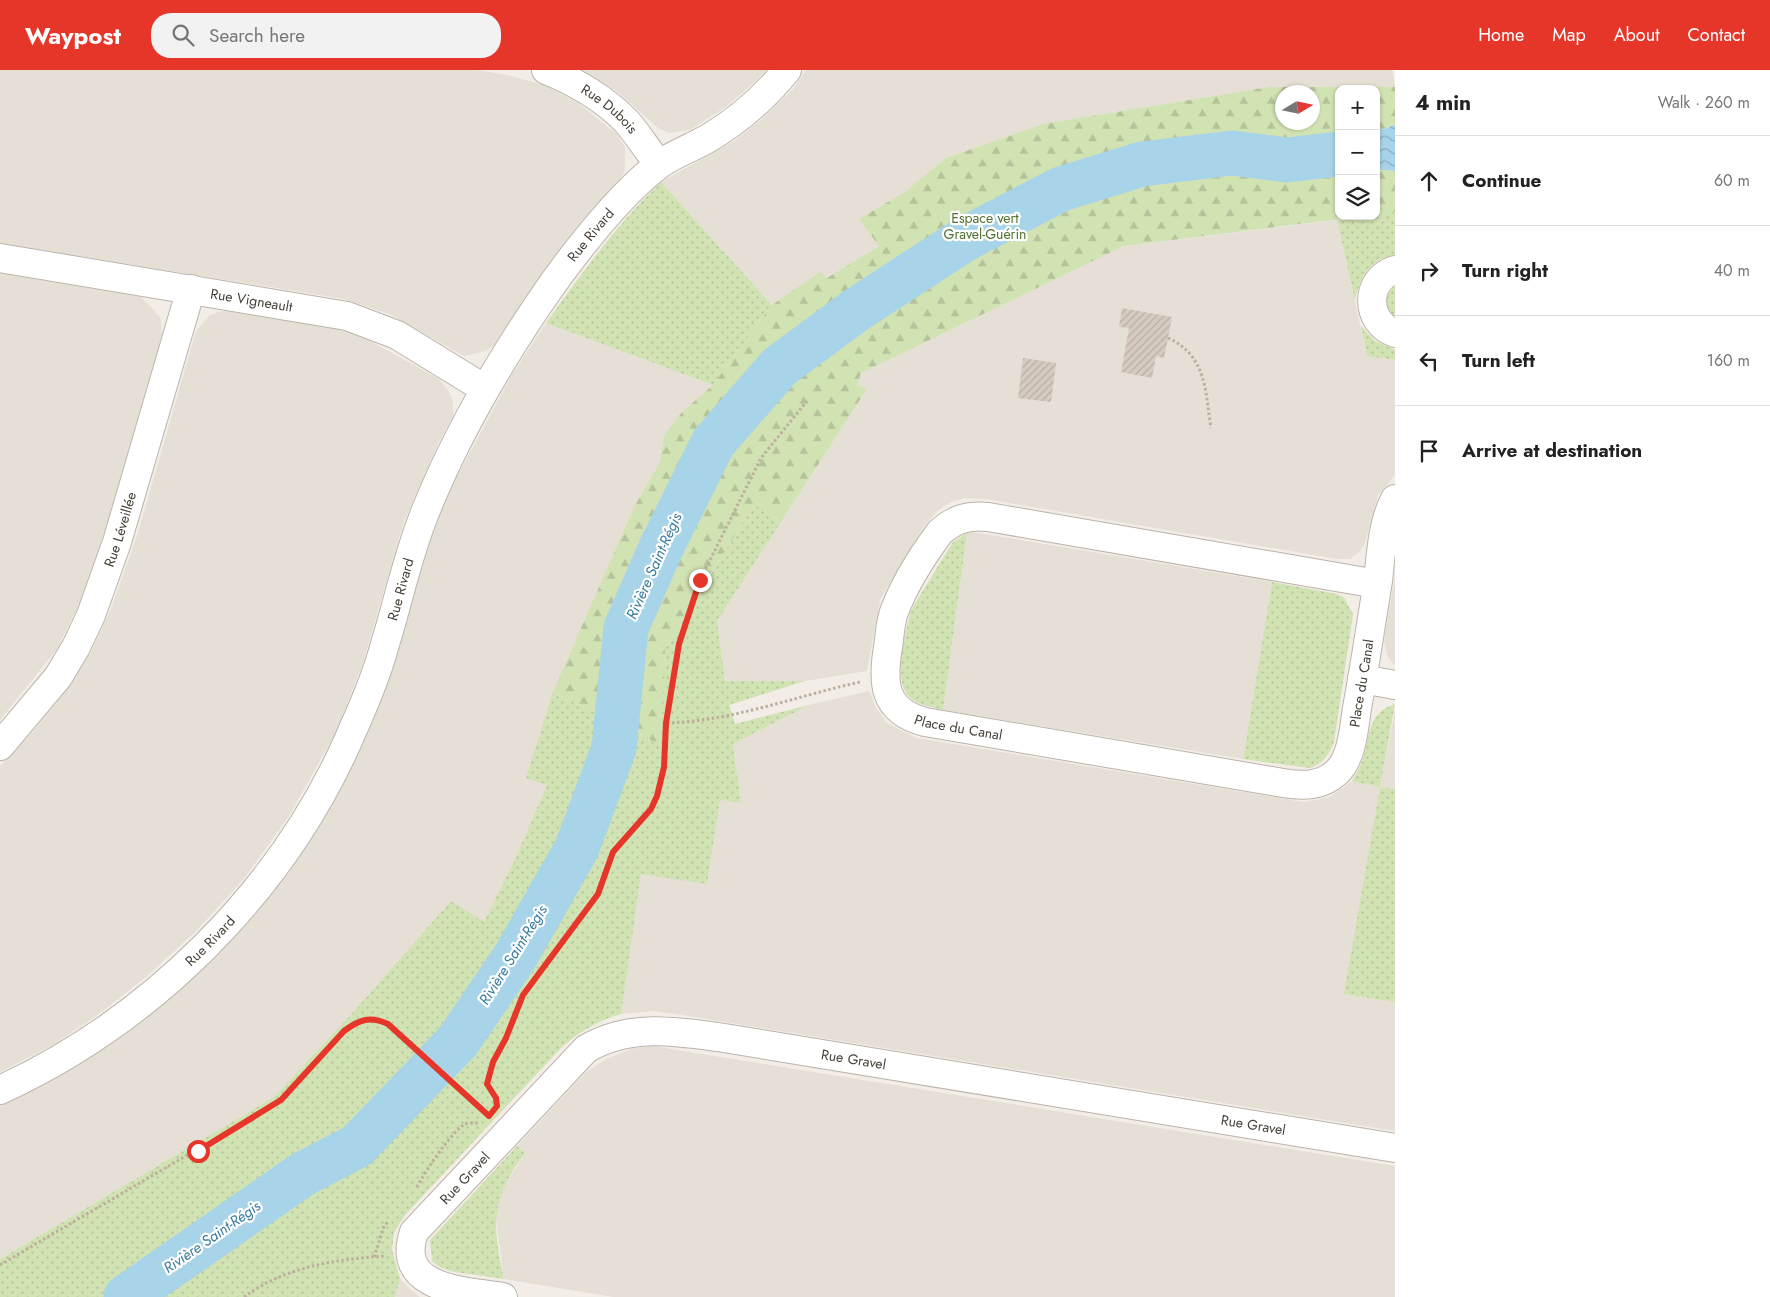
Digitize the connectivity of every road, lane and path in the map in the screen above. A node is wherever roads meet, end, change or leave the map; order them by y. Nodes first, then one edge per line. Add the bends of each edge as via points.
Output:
1 (546, 70) edge
2 (787, 70) edge
3 (659, 164) junction
4 (0, 258) edge
5 (1395, 270) edge
6 (191, 289) junction
7 (1395, 332) edge
8 (1168, 338) dead end
9 (485, 389) junction
10 (807, 401) dead end
11 (1211, 428) dead end
12 (1395, 499) edge
13 (1377, 584) junction
14 (1362, 679) junction
15 (868, 680) dead end
16 (1395, 685) edge
17 (666, 723) junction
18 (0, 746) edge
19 (0, 1090) edge
20 (489, 1116) junction
21 (492, 1120) dead end
22 (1395, 1148) edge
23 (410, 1195) dead end
24 (394, 1214) dead end
25 (402, 1255) junction
26 (374, 1257) junction
27 (0, 1265) edge
28 (244, 1297) edge
29 (503, 1297) edge

1 - 3 street, Rue Dubois via 565,78 614,109
2 - 3 street, Rue Rivard via 745,114
3 - 9 street, Rue Rivard via 626,194 539,303
4 - 6 street, Rue Vigneault
5 - 7 street via 1381,278 1372,297 1376,318
6 - 9 street, Rue Vigneault via 356,318 397,335
6 - 18 street, Rue Léveillée via 117,542 91,615 58,677
8 - 11 path via 1195,357 1201,371
9 - 19 street, Rue Rivard via 425,510 384,649 346,745 327,783 266,878 203,948 128,1015 55,1063
10 - 17 path via 761,458 700,580 679,644
12 - 13 street via 1389,515
13 - 14 street, Place du Canal
13 - 14 street, Place du Canal via 988,516 966,516 948,524 940,532 900,599 894,614 884,679 891,701 906,715 925,722 1301,786 1328,779 1345,760
14 - 16 street
15 - 17 path via 732,714
17 - 20 path via 664,767 657,796 651,809 613,852 598,894 523,995 493,1062 487,1084 497,1106
20 - 21 path
20 - 23 path via 478,1124 468,1122 458,1129
20 - 27 path via 397,1031 379,1020 366,1018 344,1031 281,1100
22 - 25 street, Rue Gravel via 718,1037 640,1031 597,1042 576,1058 422,1220
24 - 26 path via 384,1226
25 - 26 path
25 - 29 street via 430,1282
26 - 28 path via 306,1268 274,1279

